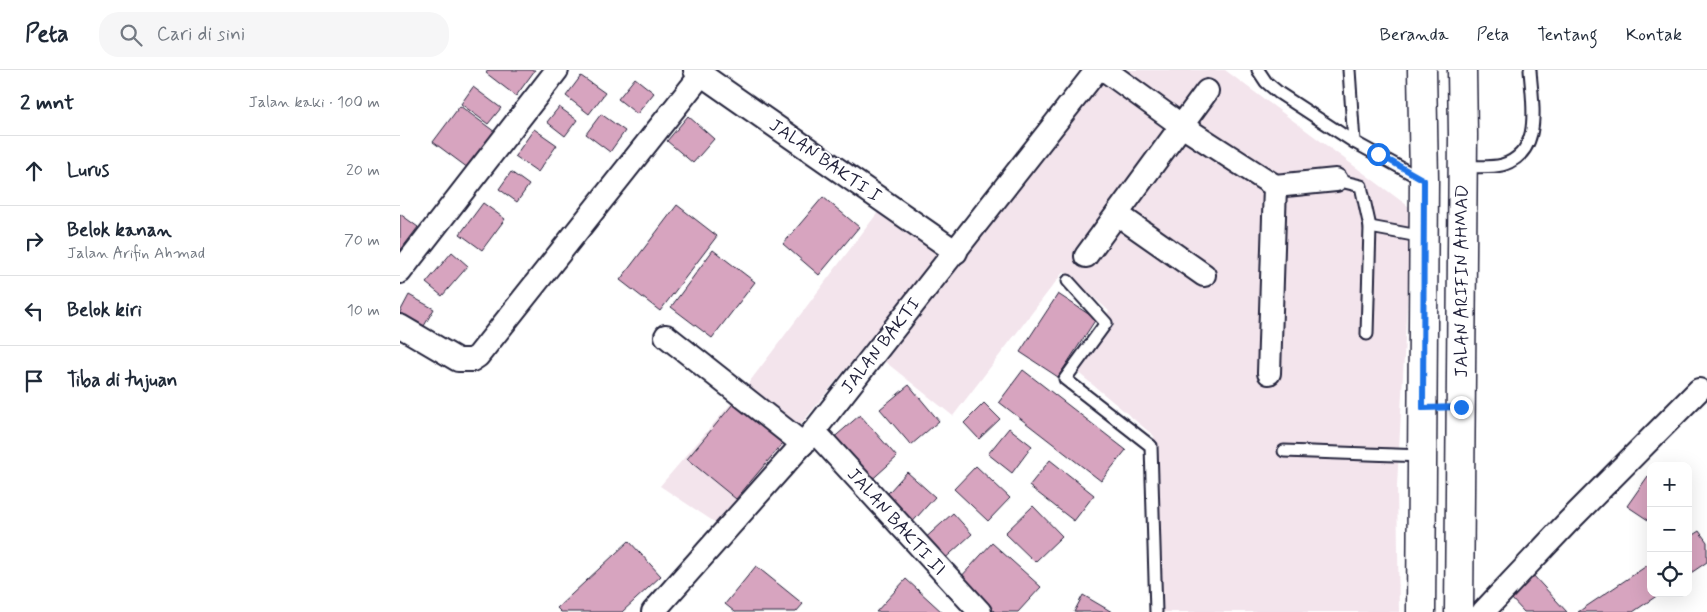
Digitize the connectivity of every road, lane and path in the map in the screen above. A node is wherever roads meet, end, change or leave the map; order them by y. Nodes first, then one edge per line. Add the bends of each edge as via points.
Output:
1 (557, 70) edge
2 (1097, 70) edge
3 (1105, 70) edge
4 (1253, 70) edge
5 (1258, 70) edge
6 (1349, 70) edge
7 (1422, 70) edge
8 (1462, 70) edge
9 (1530, 70) edge
10 (698, 72) edge
11 (1266, 82) junction
12 (1207, 91) dead end
13 (1182, 126) junction
14 (1354, 142) junction
15 (1463, 166) junction
16 (1336, 180) joint
17 (1424, 180) junction
18 (1275, 186) junction
19 (1117, 214) junction
20 (1370, 227) junction
21 (1424, 237) junction
22 (956, 252) junction
23 (1086, 256) dead end
24 (400, 272) edge
25 (1204, 276) dead end
26 (1068, 281) dead end
27 (400, 326) edge
28 (1368, 334) dead end
29 (666, 336) dead end
30 (1269, 373) dead end
31 (1699, 390) dead end
32 (1461, 407) junction
33 (1423, 408) junction
34 (808, 438) junction
35 (1284, 451) dead end
36 (1423, 456) junction
37 (653, 612) edge
38 (980, 612) edge
39 (1156, 612) edge
40 (1421, 612) edge
41 (1459, 612) edge
42 (1483, 612) edge

1 - 24 street
2 - 22 street, JALAN BAKTI
3 - 13 street
4 - 11 lane
5 - 11 lane
6 - 14 lane
7 - 17 main road
8 - 15 main road, JALAN ARIFIN AHMAD
9 - 15 lane via 1533,132 1522,154 1502,165
10 - 22 street, JALAN BAKTI I
10 - 27 street via 478,356 458,360
11 - 14 lane
12 - 13 street
13 - 18 street
13 - 19 street
14 - 17 lane
15 - 32 main road, JALAN ARIFIN AHMAD
16 - 18 street
16 - 20 lane via 1361,186
17 - 21 main road
18 - 30 street
19 - 23 street
19 - 25 street
20 - 21 lane
20 - 28 lane
21 - 33 main road
22 - 34 street, JALAN BAKTI
26 - 39 lane via 1106,322 1065,379 1151,446
29 - 34 street, JALAN BAKTI II
31 - 42 street
32 - 33 main road
32 - 41 main road, JALAN ARIFIN AHMAD
33 - 36 main road
34 - 37 street, JALAN BAKTI
34 - 38 street, JALAN BAKTI II
35 - 36 lane
36 - 40 main road

